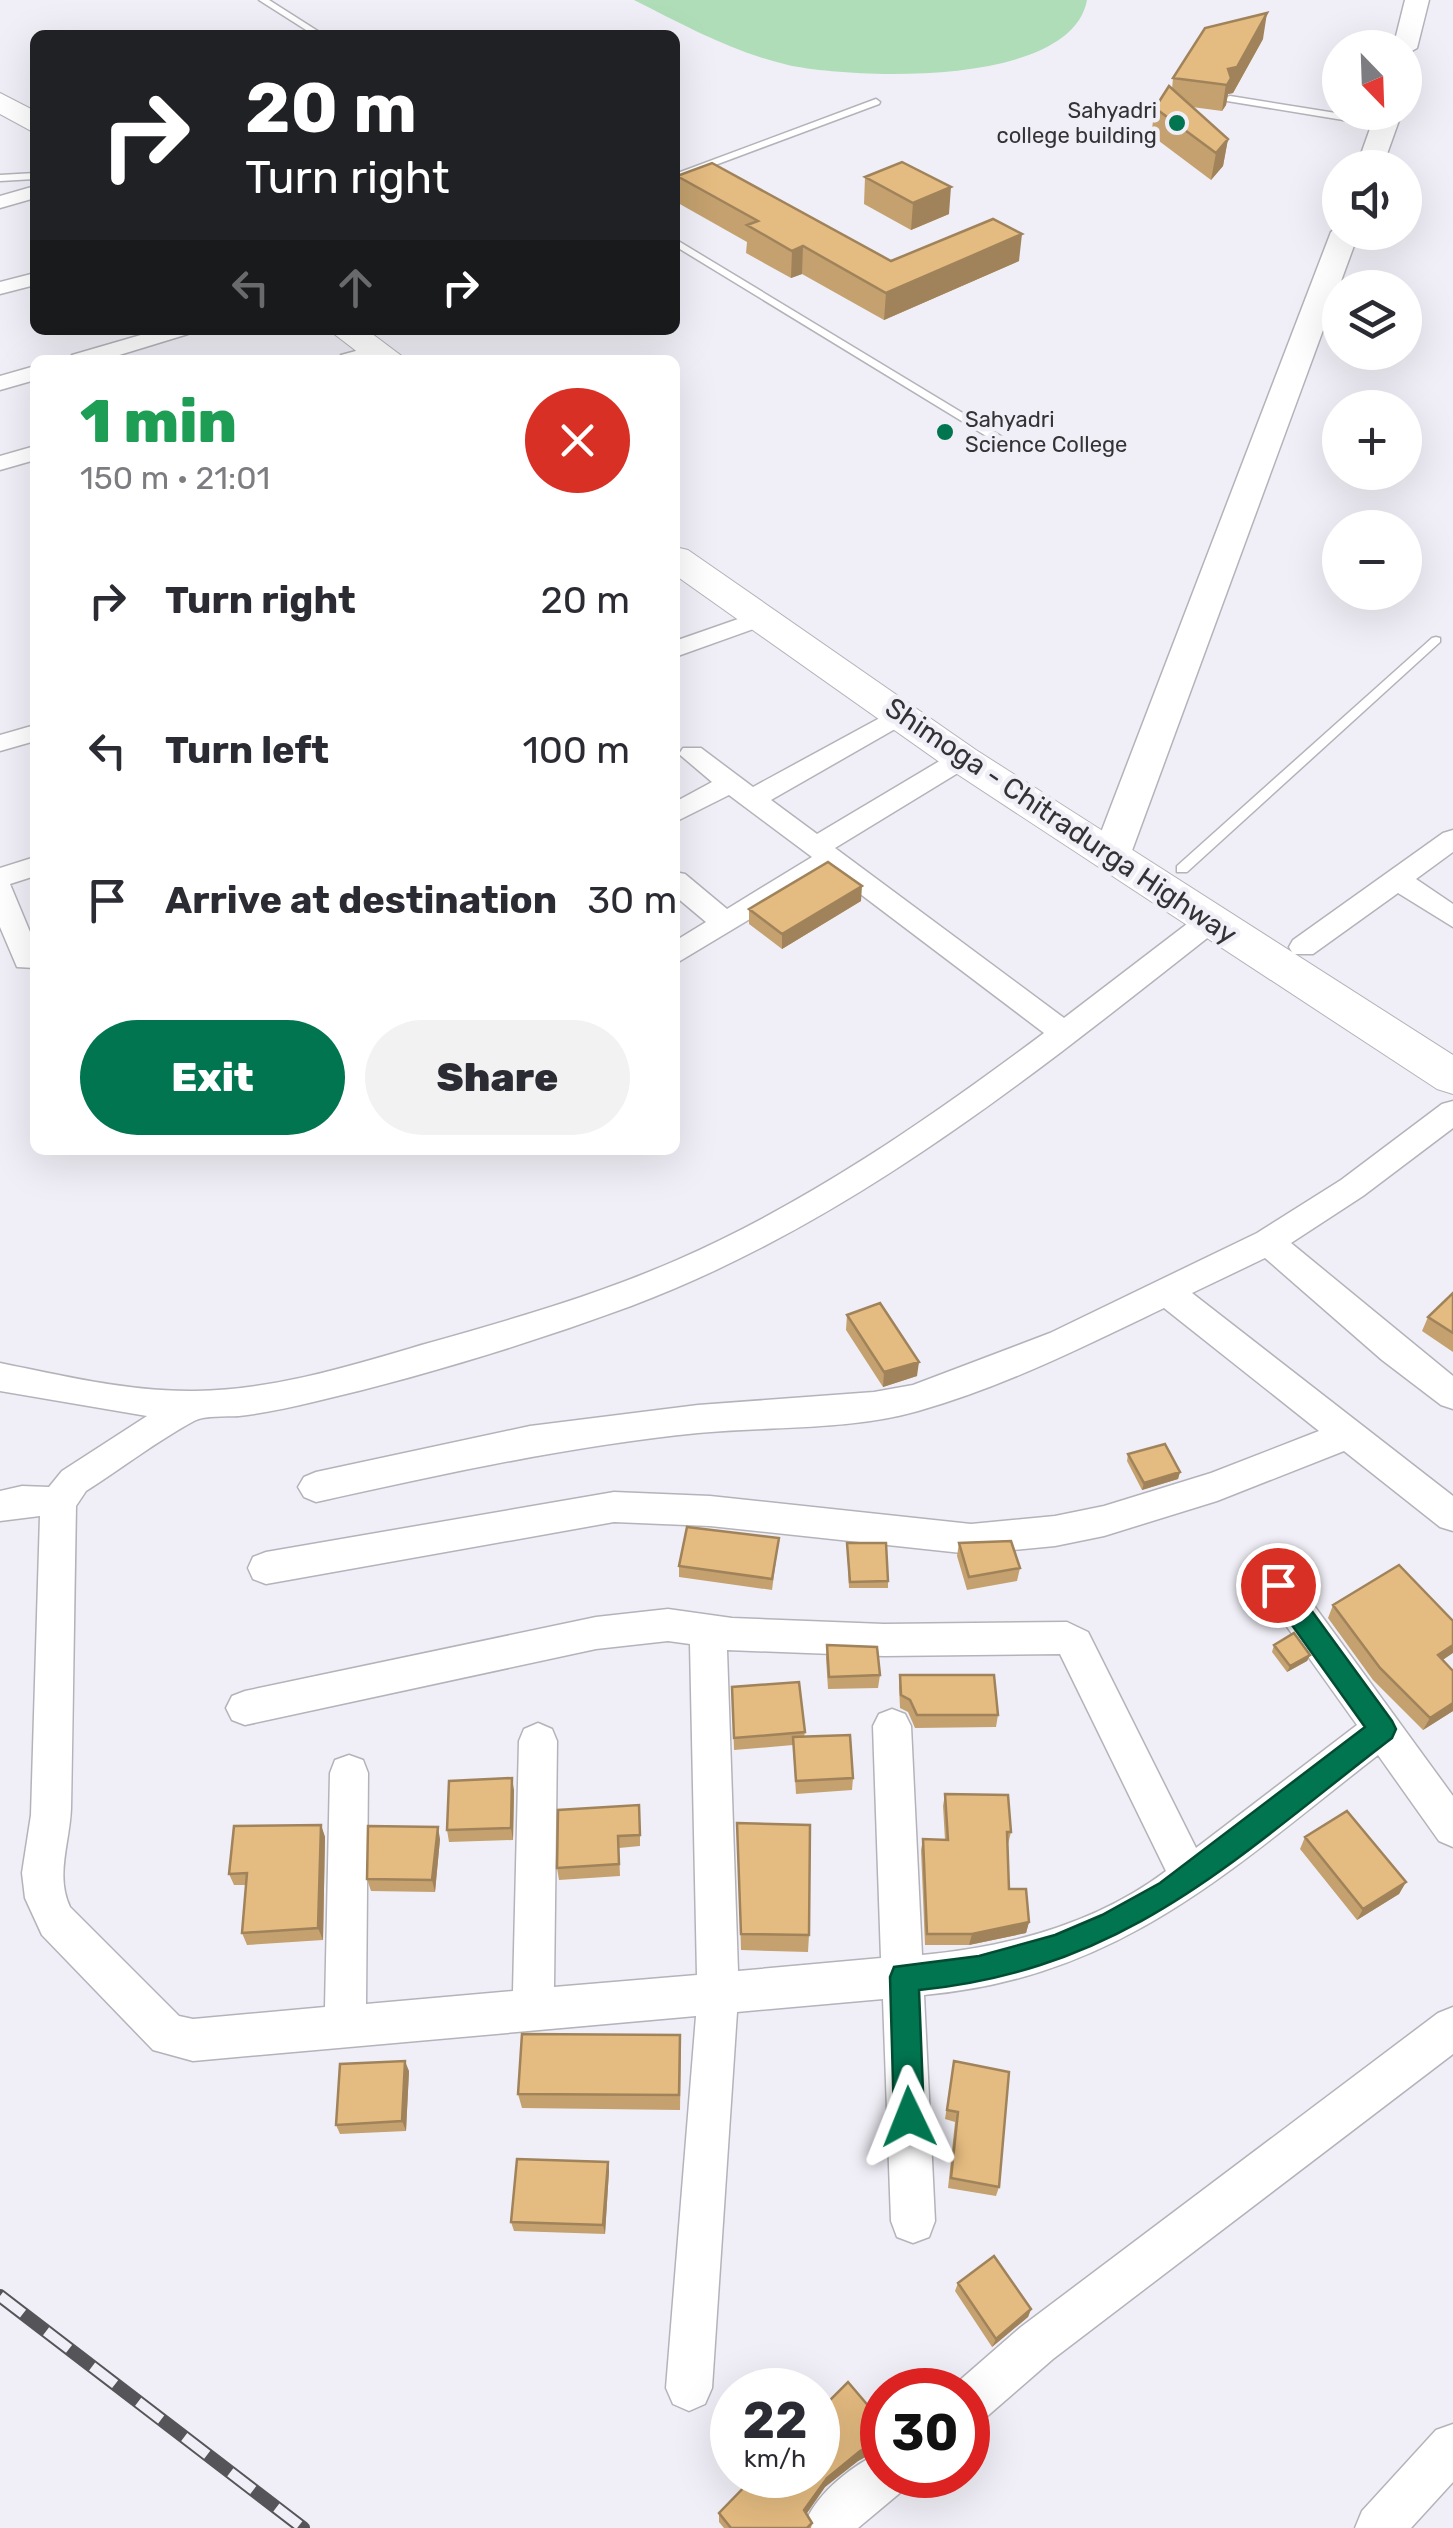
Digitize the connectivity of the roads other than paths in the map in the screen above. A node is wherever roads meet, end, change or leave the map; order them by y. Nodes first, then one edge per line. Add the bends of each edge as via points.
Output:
1 (263, 0) edge
2 (1417, 0) edge
3 (312, 30) edge
4 (1410, 30) edge
5 (0, 74) edge
6 (30, 93) edge
7 (1230, 99) edge
8 (0, 100) edge
9 (876, 102) dead end
10 (1322, 110) edge
11 (30, 121) edge
12 (680, 175) edge
13 (30, 176) edge
14 (0, 178) edge
15 (30, 193) edge
16 (0, 202) edge
17 (30, 206) edge
18 (0, 215) edge
19 (680, 245) edge
20 (1338, 250) edge
21 (30, 280) edge
22 (0, 288) edge
23 (164, 335) edge
24 (352, 335) edge
25 (375, 350) edge
26 (97, 355) edge
27 (401, 355) edge
28 (30, 374) edge
29 (0, 383) edge
30 (1018, 451) dead end
31 (30, 454) edge
32 (0, 463) edge
33 (680, 530) edge
34 (680, 561) edge
35 (761, 618) junction
36 (1436, 640) dead end
37 (680, 647) edge
38 (900, 715) junction
39 (30, 735) edge
40 (0, 744) edge
41 (692, 754) dead end
42 (962, 758) junction
43 (741, 791) junction
44 (680, 812) edge
45 (1116, 843) junction
46 (1445, 850) edge
47 (824, 853) junction
48 (30, 868) edge
49 (1182, 869) junction
50 (0, 878) edge
51 (1397, 879) junction
52 (680, 885) edge
53 (0, 891) edge
54 (1453, 918) edge
55 (1210, 921) junction
56 (725, 923) junction
57 (1303, 947) junction
58 (680, 951) edge
59 (27, 960) dead end
60 (1064, 1034) junction
61 (1453, 1044) edge
62 (1453, 1077) edge
63 (1453, 1112) edge
64 (1268, 1242) junction
65 (1167, 1292) junction
66 (0, 1377) edge
67 (1453, 1395) edge
68 (192, 1405) junction
69 (1349, 1434) junction
70 (316, 1487) dead end
71 (58, 1502) junction
72 (0, 1506) edge
73 (1453, 1516) edge
74 (266, 1568) dead end
75 (1278, 1585) dead end
76 (708, 1630) junction
77 (244, 1708) dead end
78 (892, 1726) dead end
79 (1382, 1729) junction
80 (538, 1741) dead end
81 (349, 1773) dead end
82 (1453, 1828) edge
83 (1189, 1877) junction
84 (904, 1977) junction
85 (718, 1993) junction
86 (533, 2009) junction
87 (345, 2024) junction
88 (1453, 2028) edge
89 (912, 2221) dead end
90 (990, 2384) edge
91 (690, 2388) dead end
92 (1453, 2448) edge
93 (860, 2496) edge
94 (830, 2522) dead end
95 (1379, 2528) edge

1 - 3 lane
2 - 4 street
5 - 6 main road
7 - 10 lane
8 - 11 main road
9 - 12 lane
13 - 14 lane
15 - 16 street
17 - 18 street
19 - 30 lane
20 - 45 street
21 - 22 street
23 - 26 street
24 - 25 main road
25 - 27 main road
28 - 29 street
31 - 32 street
33 - 45 main road, Shimoga - Chitradurga Highway
34 - 35 main road, Shimoga - Chitradurga Highway
35 - 37 street
35 - 38 main road, Shimoga - Chitradurga Highway
36 - 49 lane
38 - 42 main road, Shimoga - Chitradurga Highway
38 - 43 street
39 - 40 street
41 - 43 street
42 - 45 main road, Shimoga - Chitradurga Highway
42 - 47 street
43 - 44 street
43 - 47 street
45 - 49 main road, Shimoga - Chitradurga Highway
45 - 55 main road, Shimoga - Chitradurga Highway
46 - 51 street
47 - 56 street
47 - 60 street
48 - 50 street
49 - 57 main road, Shimoga - Chitradurga Highway
51 - 54 street
51 - 57 street
52 - 56 street
53 - 59 street
55 - 60 street
55 - 62 main road, Shimoga - Chitradurga Highway
56 - 58 street
57 - 61 main road, Shimoga - Chitradurga Highway
60 - 68 street via 831,1196 722,1254 497,1337 358,1377
63 - 64 street
64 - 65 street
64 - 67 street
65 - 69 street
65 - 70 street via 986,1374 916,1398 530,1440
66 - 68 street
68 - 71 street via 74,1481
69 - 73 street
69 - 74 street via 1217,1486 1054,1531 971,1538 614,1507
71 - 72 street
71 - 87 street via 51,1815 42,1873 56,1920 168,2035 194,2040
75 - 79 street
76 - 77 street via 668,1624 596,1633
76 - 83 street via 884,1640 1067,1638
76 - 85 street
78 - 84 street
79 - 82 street
79 - 83 street
80 - 86 street
81 - 87 street
83 - 84 street via 1057,1948 979,1970
84 - 85 street
84 - 89 street
85 - 86 street
85 - 91 street
86 - 87 street
88 - 90 street
92 - 95 street
93 - 94 street

